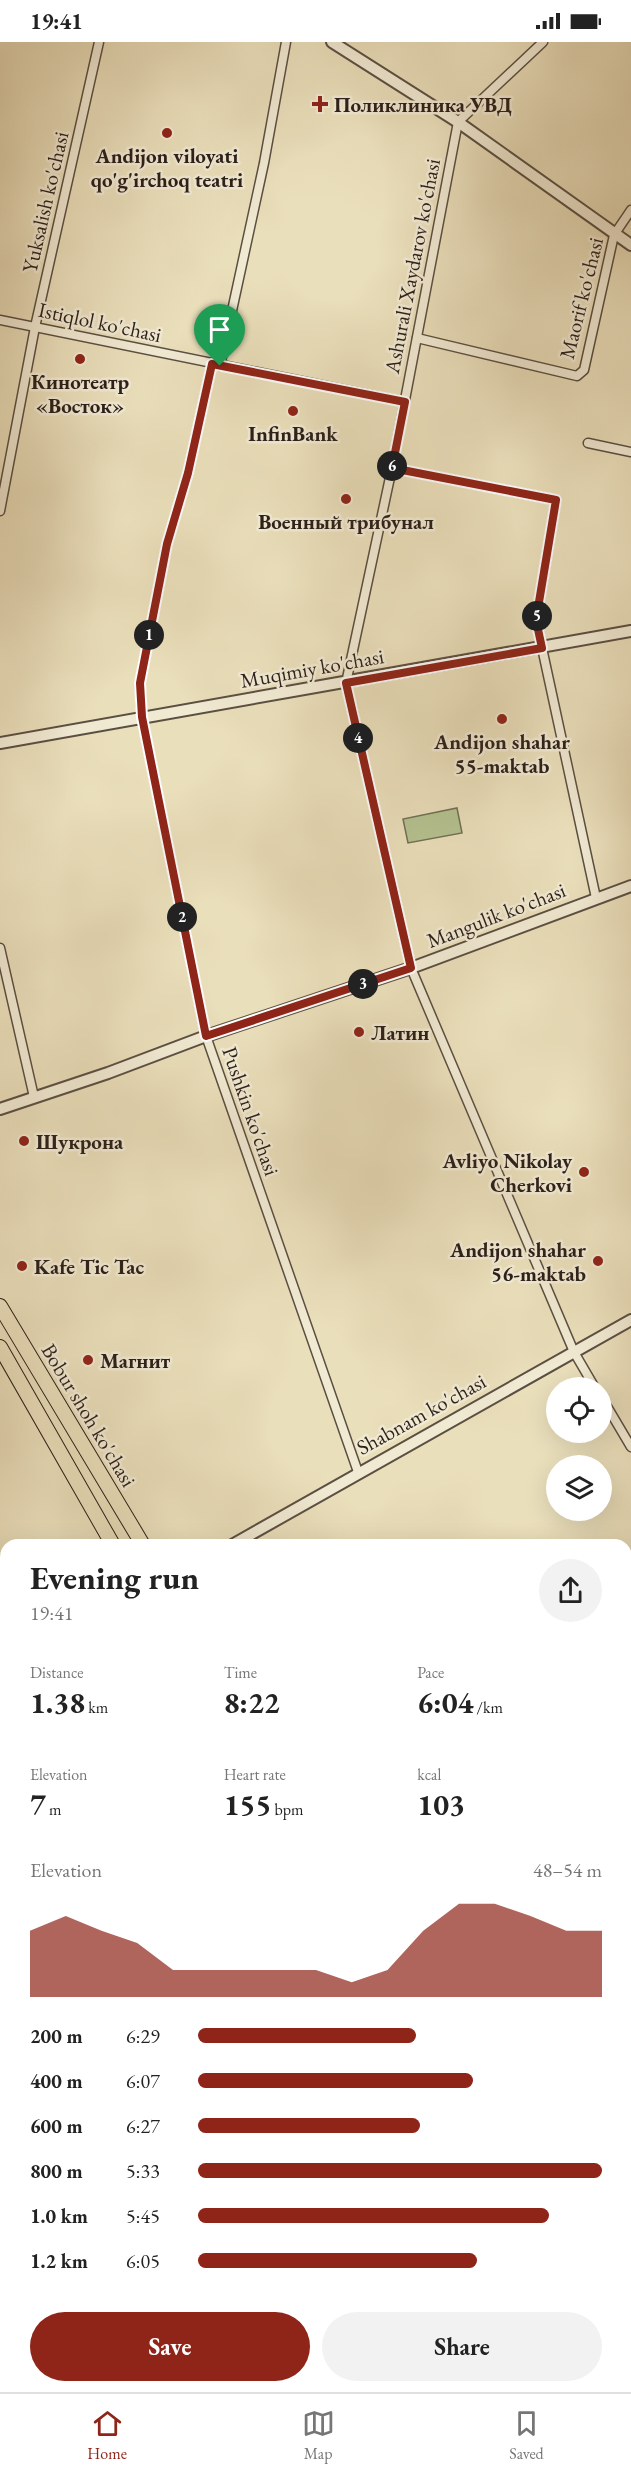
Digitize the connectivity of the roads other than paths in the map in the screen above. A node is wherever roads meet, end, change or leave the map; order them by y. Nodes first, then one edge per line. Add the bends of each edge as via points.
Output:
1 (99, 42) edge
2 (286, 42) edge
3 (332, 42) edge
4 (543, 42) edge
5 (458, 122) junction
6 (631, 210) edge
7 (614, 235) junction
8 (631, 245) edge
9 (0, 320) edge
10 (35, 327) junction
11 (417, 338) junction
12 (216, 365) junction
13 (405, 402) junction
14 (588, 443) dead end
15 (631, 452) edge
16 (392, 468) junction
17 (0, 511) edge
18 (631, 631) edge
19 (542, 648) junction
20 (346, 683) junction
21 (142, 717) junction
22 (0, 743) edge
23 (631, 886) edge
24 (596, 898) junction
25 (0, 948) edge
26 (411, 968) junction
27 (206, 1036) junction
28 (34, 1097) junction
29 (0, 1109) edge
30 (0, 1306) edge
31 (631, 1320) edge
32 (0, 1348) edge
33 (574, 1352) junction
34 (589, 1377) edge
35 (612, 1415) edge
36 (631, 1447) edge
37 (358, 1472) junction
38 (110, 1539) edge
39 (139, 1539) edge
40 (242, 1539) edge

1 - 10 street, Yuksalish ko'chasi
2 - 12 street, Pushkin ko'chasi via 264,163
3 - 5 street
4 - 5 street
5 - 7 street
5 - 11 street, Ashurali Xaydarov ko'chasi
6 - 7 street, Maorif ko'chasi
7 - 8 street
7 - 11 street, Maorif ko'chasi via 584,370 577,376
9 - 10 street, Istiqlol ko'chasi
10 - 12 street, Istiqlol ko'chasi
10 - 17 street, Yuksalish ko'chasi
11 - 13 street, Ashurali Xaydarov ko'chasi
12 - 13 street, Istiqlol ko'chasi
12 - 21 street, Pushkin ko'chasi via 167,544 140,683
13 - 16 street, Ashurali Xaydarov ko'chasi
14 - 15 street
16 - 19 street via 556,500 536,620
16 - 20 street, Ashurali Xaydarov ko'chasi
18 - 19 street, Muqimiy ko'chasi
19 - 20 street, Muqimiy ko'chasi
19 - 24 street
20 - 21 street, Muqimiy ko'chasi
20 - 26 street, Ashurali Xaydarov ko'chasi
21 - 22 street, Muqimiy ko'chasi
21 - 27 street, Pushkin ko'chasi
23 - 24 street, Mangulik ko'chasi
24 - 26 street, Mangulik ko'chasi
25 - 28 street
26 - 27 street, Mangulik ko'chasi
26 - 33 street, Ashurali Xaydarov ko'chasi
27 - 28 street, Mangulik ko'chasi
27 - 37 street, Pushkin ko'chasi
28 - 29 street, Mangulik ko'chasi
30 - 39 main road, Bobur shoh ko'chasi
31 - 33 street, Shabnam ko'chasi
32 - 38 main road, Bobur shoh ko'chasi
33 - 34 street, Ashurali Xaydarov ko'chasi
33 - 37 street, Shabnam ko'chasi
35 - 36 street
37 - 40 street, Shabnam ko'chasi

